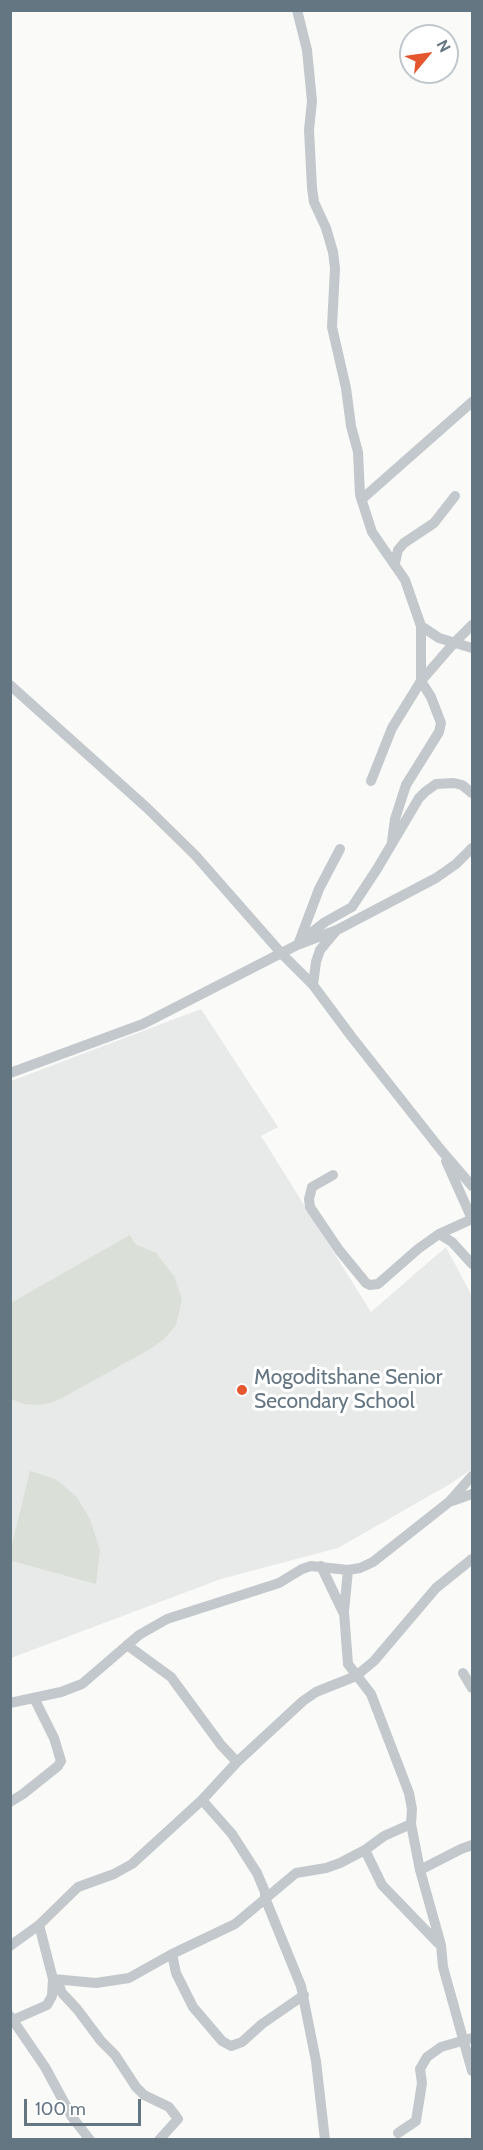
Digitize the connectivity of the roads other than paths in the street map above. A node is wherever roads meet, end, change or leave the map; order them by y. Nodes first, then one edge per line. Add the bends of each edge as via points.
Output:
1 (297, 10) edge
2 (472, 402) edge
3 (455, 496) dead end
4 (362, 499) junction
5 (394, 563) junction
6 (472, 625) edge
7 (421, 626) junction
8 (454, 643) junction
9 (472, 648) edge
10 (422, 681) junction
11 (10, 685) edge
12 (371, 781) dead end
13 (472, 794) edge
14 (392, 842) junction
15 (472, 848) edge
16 (340, 849) dead end
17 (352, 907) junction
18 (337, 930) junction
19 (298, 944) junction
20 (282, 954) junction
21 (314, 985) junction
22 (10, 1073) edge
23 (441, 1150) junction
24 (333, 1175) dead end
25 (472, 1186) edge
26 (472, 1219) edge
27 (439, 1234) junction
28 (472, 1264) edge
29 (472, 1476) edge
30 (472, 1494) edge
31 (449, 1502) junction
32 (472, 1559) edge
33 (321, 1566) junction
34 (348, 1570) junction
35 (344, 1612) junction
36 (127, 1645) junction
37 (463, 1673) dead end
38 (356, 1676) junction
39 (472, 1688) edge
40 (34, 1698) junction
41 (10, 1703) edge
42 (237, 1762) junction
43 (202, 1800) junction
44 (10, 1802) edge
45 (411, 1824) junction
46 (472, 1845) edge
47 (364, 1850) junction
48 (420, 1870) junction
49 (265, 1898) junction
50 (39, 1925) junction
51 (441, 1945) junction
52 (10, 1946) edge
53 (172, 1954) junction
54 (55, 1980) junction
55 (304, 1995) junction
56 (12, 2018) edge
57 (468, 2039) edge
58 (472, 2071) edge
59 (398, 2133) dead end
60 (90, 2139) edge
61 (159, 2139) edge
62 (326, 2139) edge

1 - 4 street via 307,50 312,101 309,130 313,197 333,252 333,336 358,452
2 - 4 street
3 - 5 street via 434,523 404,543
4 - 5 street via 372,532
5 - 7 street via 405,580
6 - 8 street
7 - 8 street
7 - 10 street
8 - 9 street
8 - 10 street
10 - 12 street via 392,728
10 - 14 street via 441,719 441,728 406,784 394,819
11 - 20 street via 173,833
13 - 14 street via 462,785 436,784 419,798
14 - 17 street
15 - 18 street via 435,878
16 - 19 street via 319,889
17 - 18 street
17 - 19 street
18 - 19 street
18 - 21 street via 320,950
19 - 20 street
20 - 21 street
20 - 22 street via 143,1024
21 - 23 street
23 - 25 street
23 - 26 street
24 - 27 street via 312,1188 310,1207 366,1283 378,1284
26 - 27 street
27 - 28 street
29 - 31 street
30 - 31 street
31 - 34 street via 373,1562
32 - 38 street via 436,1588 379,1657
33 - 34 street
33 - 35 street
33 - 36 street via 302,1569 279,1583 167,1619
34 - 35 street
35 - 38 street via 348,1664
36 - 40 street via 82,1684
36 - 42 street via 171,1677
37 - 39 street
38 - 42 street via 309,1696
38 - 45 street via 371,1694 409,1793
40 - 41 street
40 - 44 street via 54,1737 61,1761
42 - 43 street
43 - 49 street via 232,1834 257,1873
43 - 50 street via 132,1864 78,1887
45 - 47 street
45 - 48 street
46 - 48 street
47 - 49 street via 326,1868 296,1873
47 - 51 street via 382,1885
48 - 51 street
49 - 53 street via 235,1924
49 - 55 street
50 - 52 street
50 - 54 street
51 - 57 street via 443,1967
53 - 54 street via 119,1981
53 - 55 street via 193,2007 231,2046 242,2042
54 - 56 street via 47,2005
54 - 61 street via 136,2087 169,2107 178,2119
55 - 62 street
56 - 60 street via 72,2117
57 - 58 street
57 - 59 street via 441,2047 427,2057 420,2069 422,2083 416,2121

